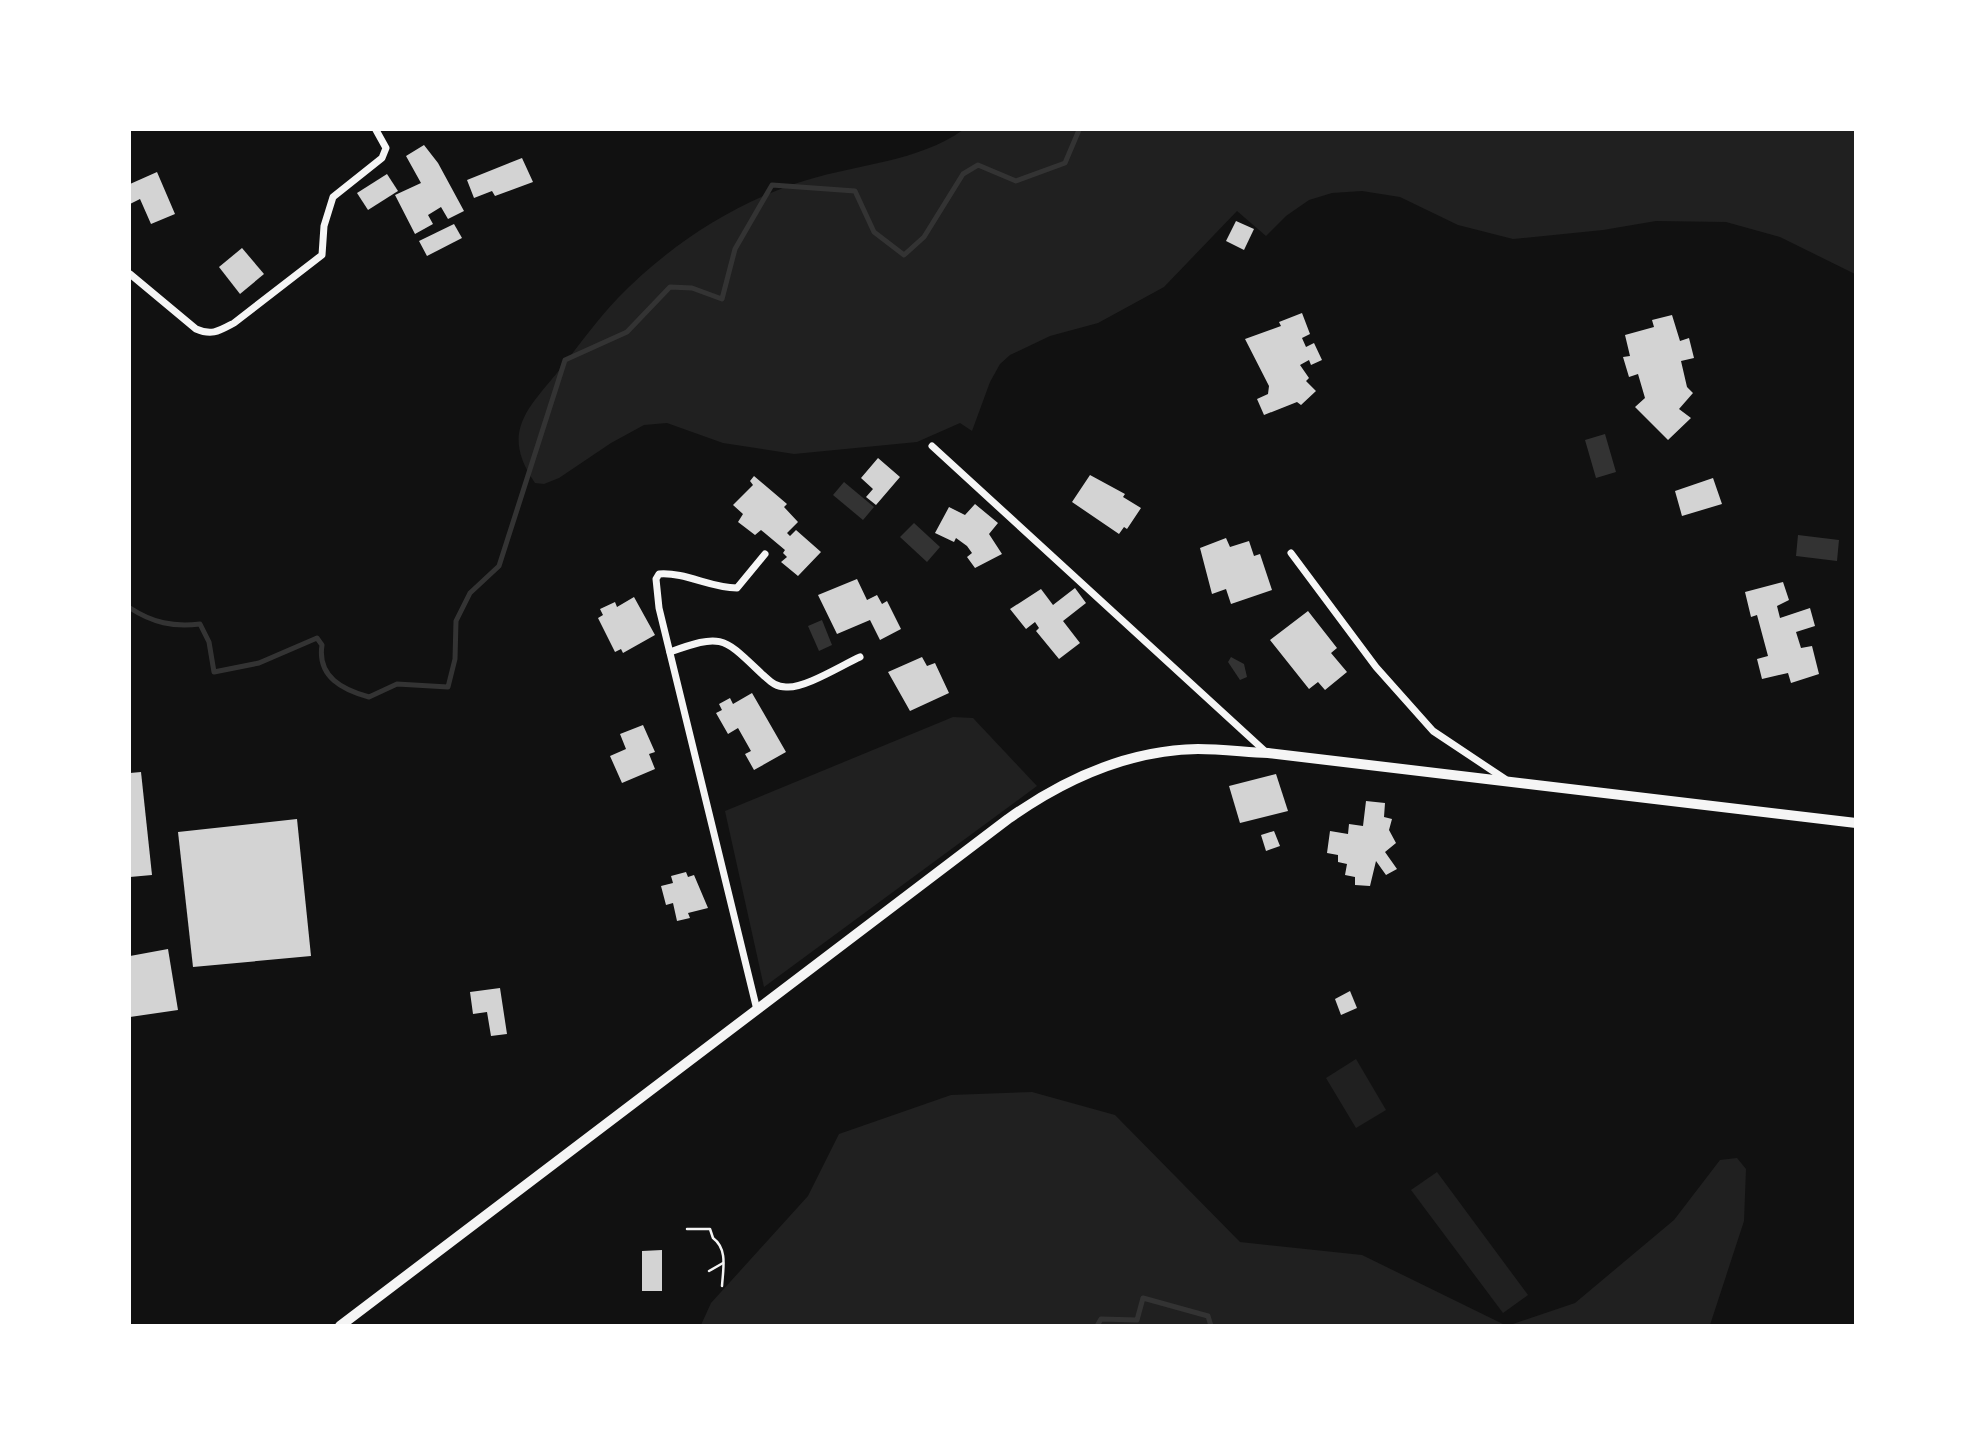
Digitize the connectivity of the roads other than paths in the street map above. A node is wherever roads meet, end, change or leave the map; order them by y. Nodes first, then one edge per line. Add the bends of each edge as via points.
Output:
1 (376, 130) edge
2 (130, 274) edge
3 (932, 446) dead end
4 (1291, 553) dead end
5 (765, 554) dead end
6 (670, 652) junction
7 (860, 657) dead end
8 (1268, 753) junction
9 (1506, 780) junction
10 (1856, 823) edge
11 (757, 1010) junction
12 (340, 1325) edge

1 - 2 street via 386,148 382,158 333,197 324,226 322,256 234,323 207,334 196,329
3 - 8 street
4 - 9 street via 1376,667 1433,731
5 - 6 street via 737,588 659,574 659,608
6 - 7 street via 704,640 720,640 734,647 774,685 787,688
6 - 11 street
8 - 9 street
8 - 11 street via 1196,749 1139,757 1068,780 1008,819
9 - 10 street
11 - 12 street

